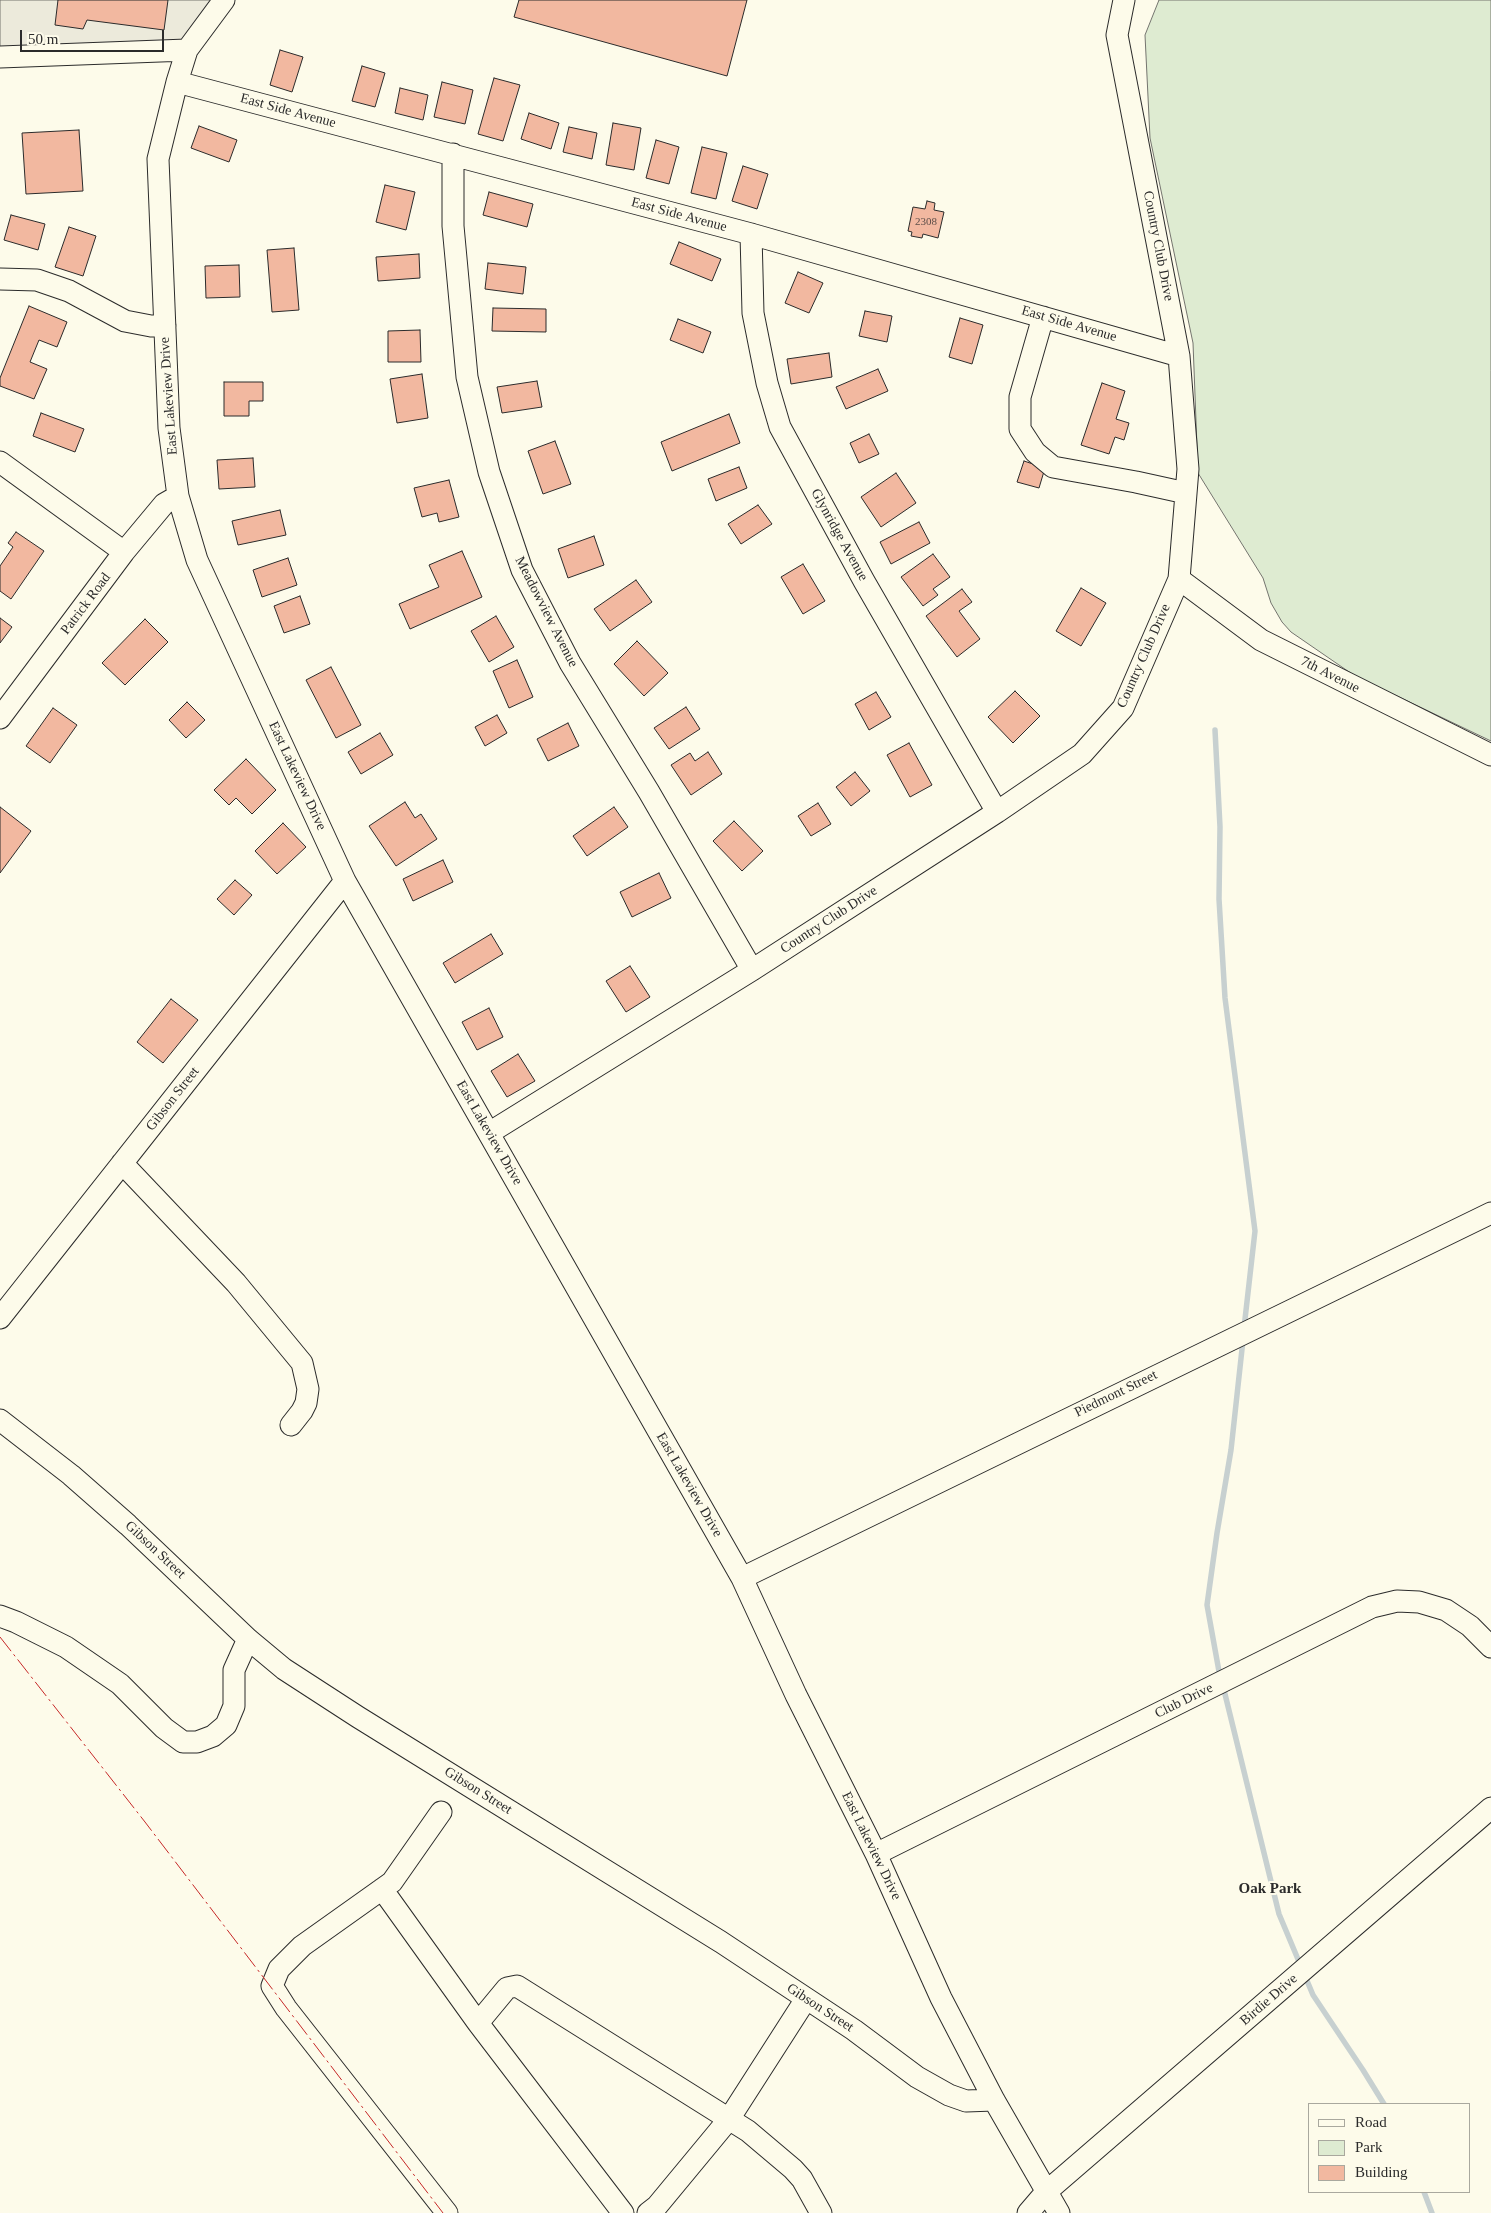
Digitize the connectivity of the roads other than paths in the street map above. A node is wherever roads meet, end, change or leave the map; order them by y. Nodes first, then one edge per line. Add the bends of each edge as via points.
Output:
1 (224, 0) edge
2 (1124, 0) edge
3 (187, 50) junction
4 (0, 57) edge
5 (177, 82) junction
6 (453, 154) junction
7 (752, 234) junction
8 (0, 279) edge
9 (1043, 317) junction
10 (165, 326) junction
11 (1179, 356) junction
12 (0, 462) edge
13 (1186, 493) junction
14 (178, 496) junction
15 (124, 552) junction
16 (1179, 579) junction
17 (0, 718) edge
18 (1491, 755) edge
19 (997, 812) junction
20 (345, 881) junction
21 (752, 970) junction
22 (489, 1132) junction
23 (122, 1163) junction
24 (1491, 1213) edge
25 (0, 1318) edge
26 (0, 1420) edge
27 (290, 1425) dead end
28 (742, 1578) junction
29 (0, 1616) edge
30 (248, 1639) junction
31 (1491, 1646) edge
32 (1491, 1808) edge
33 (441, 1812) dead end
34 (876, 1854) junction
35 (382, 1889) junction
36 (806, 1999) junction
37 (478, 2023) junction
38 (994, 2100) junction
39 (729, 2119) junction
40 (673, 2186) junction
41 (1046, 2192) junction
42 (447, 2213) edge
43 (623, 2213) edge
44 (648, 2213) edge
45 (672, 2213) edge
46 (821, 2213) edge
47 (1028, 2213) edge
48 (1059, 2213) edge

1 - 3 street, East Lakeview Drive
2 - 11 street, Country Club Drive via 1117,35
3 - 4 street
3 - 5 street, East Lakeview Drive
5 - 6 street, East Side Avenue
5 - 10 street, East Lakeview Drive via 158,159
6 - 7 street, East Side Avenue
6 - 21 street, Meadowview Avenue via 453,226 467,377 489,472 522,570 570,663
7 - 9 street, East Side Avenue
7 - 19 street, Glynridge Avenue via 753,313 767,383 780,427
8 - 10 street via 37,280 69,291 124,321
9 - 11 street, East Side Avenue
9 - 13 street via 1020,397 1020,429 1036,452 1053,467
10 - 14 street, East Lakeview Drive via 169,428
11 - 13 street, Country Club Drive via 1188,469
12 - 15 street
13 - 16 street, Country Club Drive
14 - 15 street, Patrick Road via 164,504
14 - 20 street, East Lakeview Drive via 197,560
15 - 17 street, Patrick Road
16 - 18 street, 7th Avenue via 1261,640
16 - 19 street, Country Club Drive via 1123,708 1082,754
19 - 21 street, Country Club Drive
20 - 22 street, East Lakeview Drive
20 - 23 street, Gibson Street
21 - 22 street, Country Club Drive
22 - 28 street, East Lakeview Drive
23 - 25 street, Gibson Street
23 - 27 street via 236,1283 302,1363 308,1389 306,1403
24 - 28 street, Piedmont Street
26 - 30 street, Gibson Street via 71,1475 128,1525
28 - 34 street, East Lakeview Drive
29 - 30 street via 66,1647 120,1684 164,1728 183,1742 197,1742 213,1736 226,1725 234,1706 234,1670
30 - 36 street, Gibson Street via 284,1668 358,1717 721,1942
31 - 34 street, Club Drive via 1446,1610 1419,1602 1398,1601 1372,1607
32 - 41 street, Birdie Drive
33 - 35 street via 392,1882
34 - 38 street, East Lakeview Drive via 941,1998
35 - 37 street
35 - 42 street via 302,1946 279,1969 272,1986
36 - 38 street, Gibson Street via 917,2077 949,2095 966,2101
36 - 39 street
37 - 39 street via 507,1988 517,1986
37 - 43 street
38 - 41 street, East Lakeview Drive
39 - 40 street
39 - 46 street via 793,2169
40 - 44 street
40 - 45 street
41 - 47 street, Birdie Drive
41 - 48 street, East Lakeview Drive

